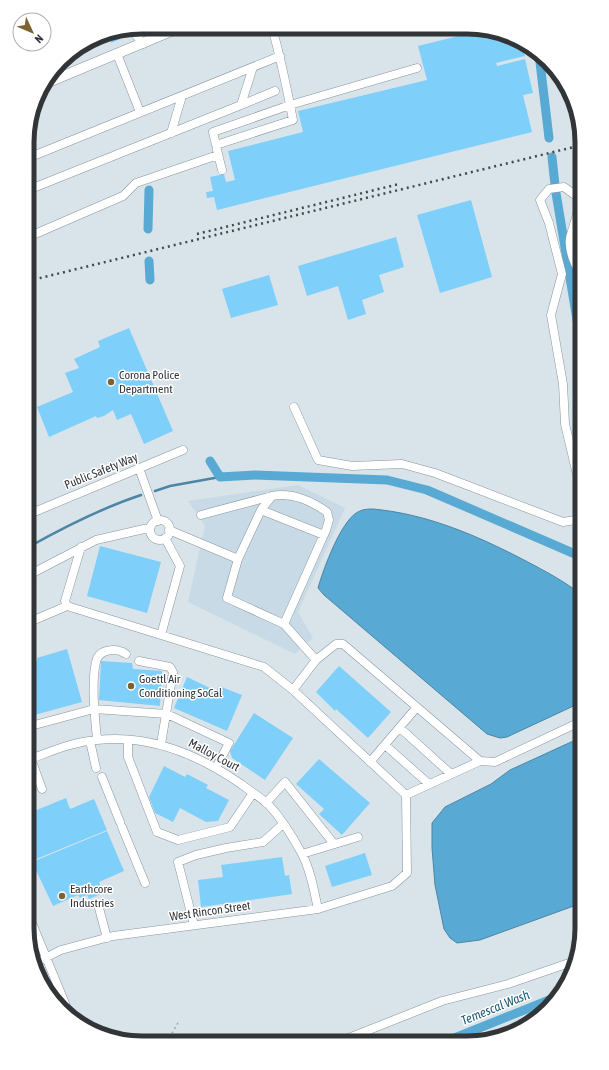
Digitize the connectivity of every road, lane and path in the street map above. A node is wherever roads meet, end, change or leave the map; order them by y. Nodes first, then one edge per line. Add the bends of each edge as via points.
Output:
1 (135, 34) edge
2 (165, 34) edge
3 (274, 34) edge
4 (143, 44) junction
5 (117, 54) junction
6 (280, 56) junction
7 (253, 66) junction
8 (418, 68) dead end
9 (54, 80) edge
10 (275, 91) dead end
11 (182, 96) junction
12 (241, 105) junction
13 (290, 105) junction
14 (140, 112) junction
15 (171, 133) junction
16 (219, 145) junction
17 (218, 155) junction
18 (34, 156) edge
19 (222, 170) dead end
20 (34, 188) edge
21 (575, 195) edge
22 (575, 221) edge
23 (34, 234) edge
24 (575, 266) edge
25 (294, 406) dead end
26 (183, 450) dead end
27 (575, 466) edge
28 (139, 468) junction
29 (272, 496) junction
30 (261, 510) junction
31 (34, 512) edge
32 (201, 514) dead end
33 (575, 520) edge
34 (158, 521) junction
35 (150, 530) junction
36 (169, 530) junction
37 (324, 535) junction
38 (166, 538) junction
39 (81, 547) junction
40 (238, 559) junction
41 (34, 572) edge
42 (67, 606) junction
43 (34, 620) edge
44 (284, 624) junction
45 (161, 635) junction
46 (126, 654) dead end
47 (316, 660) junction
48 (140, 661) dead end
49 (293, 690) junction
50 (417, 708) junction
51 (94, 709) junction
52 (167, 714) junction
53 (575, 724) edge
54 (34, 725) edge
55 (400, 728) junction
56 (94, 740) junction
57 (128, 740) junction
58 (161, 744) junction
59 (385, 745) junction
60 (34, 758) edge
61 (480, 761) junction
62 (370, 762) junction
63 (96, 768) dead end
64 (216, 768) junction
65 (34, 771) edge
66 (451, 774) junction
67 (102, 777) dead end
68 (429, 784) junction
69 (42, 789) dead end
70 (253, 793) junction
71 (406, 795) junction
72 (266, 803) junction
73 (283, 824) junction
74 (358, 837) dead end
75 (334, 844) junction
76 (302, 854) junction
77 (145, 883) dead end
78 (99, 908) dead end
79 (318, 909) junction
80 (194, 925) junction
81 (34, 928) edge
82 (107, 938) junction
83 (47, 958) junction
84 (39, 961) edge
85 (569, 963) edge
86 (65, 1003) edge
87 (179, 1021) dead end
88 (170, 1036) edge
89 (354, 1036) edge

1 - 4 street
2 - 4 main road
3 - 6 street
4 - 5 main road
5 - 9 main road
5 - 14 street
6 - 7 street
6 - 13 street
7 - 11 street
7 - 12 street
8 - 13 street
10 - 12 street
11 - 14 street
11 - 15 street
12 - 15 street
13 - 16 street via 293,120
13 - 16 street via 213,132
14 - 18 street
15 - 20 street
16 - 17 street
17 - 19 street
17 - 23 street via 136,183 123,196
21 - 27 street via 564,187 549,189 540,200 549,223 562,274 551,315 563,384 565,424
22 - 24 street via 570,240
25 - 33 street via 318,460 352,466 402,464 434,473 563,522
26 - 28 street, Public Safety Way
28 - 31 street, Public Safety Way
28 - 34 street
29 - 30 street
29 - 32 street
29 - 37 street via 296,495 327,512 329,520
30 - 37 street
30 - 40 street
34 - 35 street via 152,524
34 - 36 street via 167,524
35 - 38 street via 153,538
35 - 39 street via 144,529 96,540
36 - 38 street
36 - 40 street
37 - 44 street
38 - 45 street via 180,566
39 - 41 street
39 - 42 street via 66,601
40 - 44 street via 227,598
42 - 43 street
42 - 45 street
44 - 47 street
45 - 49 street via 264,667
46 - 51 street via 112,649 101,654 96,661
47 - 49 street
47 - 50 street via 336,644 343,644
48 - 52 street via 170,667 173,672
49 - 62 street
50 - 55 street
50 - 61 street
51 - 52 street
51 - 54 street
51 - 56 street
52 - 58 street
52 - 64 street via 229,743
53 - 61 street via 495,762
55 - 59 street
55 - 66 street
56 - 57 street, Malloy Court
56 - 60 street, Malloy Court via 58,748
56 - 63 street
57 - 58 street, Malloy Court
57 - 70 street via 128,758 157,832 178,840 230,827
58 - 64 street, Malloy Court
59 - 62 street
59 - 68 street
61 - 66 street
62 - 71 street
64 - 70 street, Malloy Court
65 - 69 street
66 - 68 street
67 - 77 street
68 - 71 street
70 - 72 street, Malloy Court
71 - 79 street, West Rincon Street via 407,873 392,886
72 - 73 street, Malloy Court
72 - 75 street via 285,782
73 - 76 street, Malloy Court
73 - 80 street via 263,842 226,848 178,862
74 - 75 street
75 - 76 street
76 - 79 street, Malloy Court
78 - 82 street
79 - 80 street, West Rincon Street
80 - 82 street, West Rincon Street
81 - 83 street
82 - 83 street, West Rincon Street via 61,950
83 - 84 street, West Rincon Street
83 - 86 street
85 - 89 street via 508,984 442,1001
87 - 88 path

